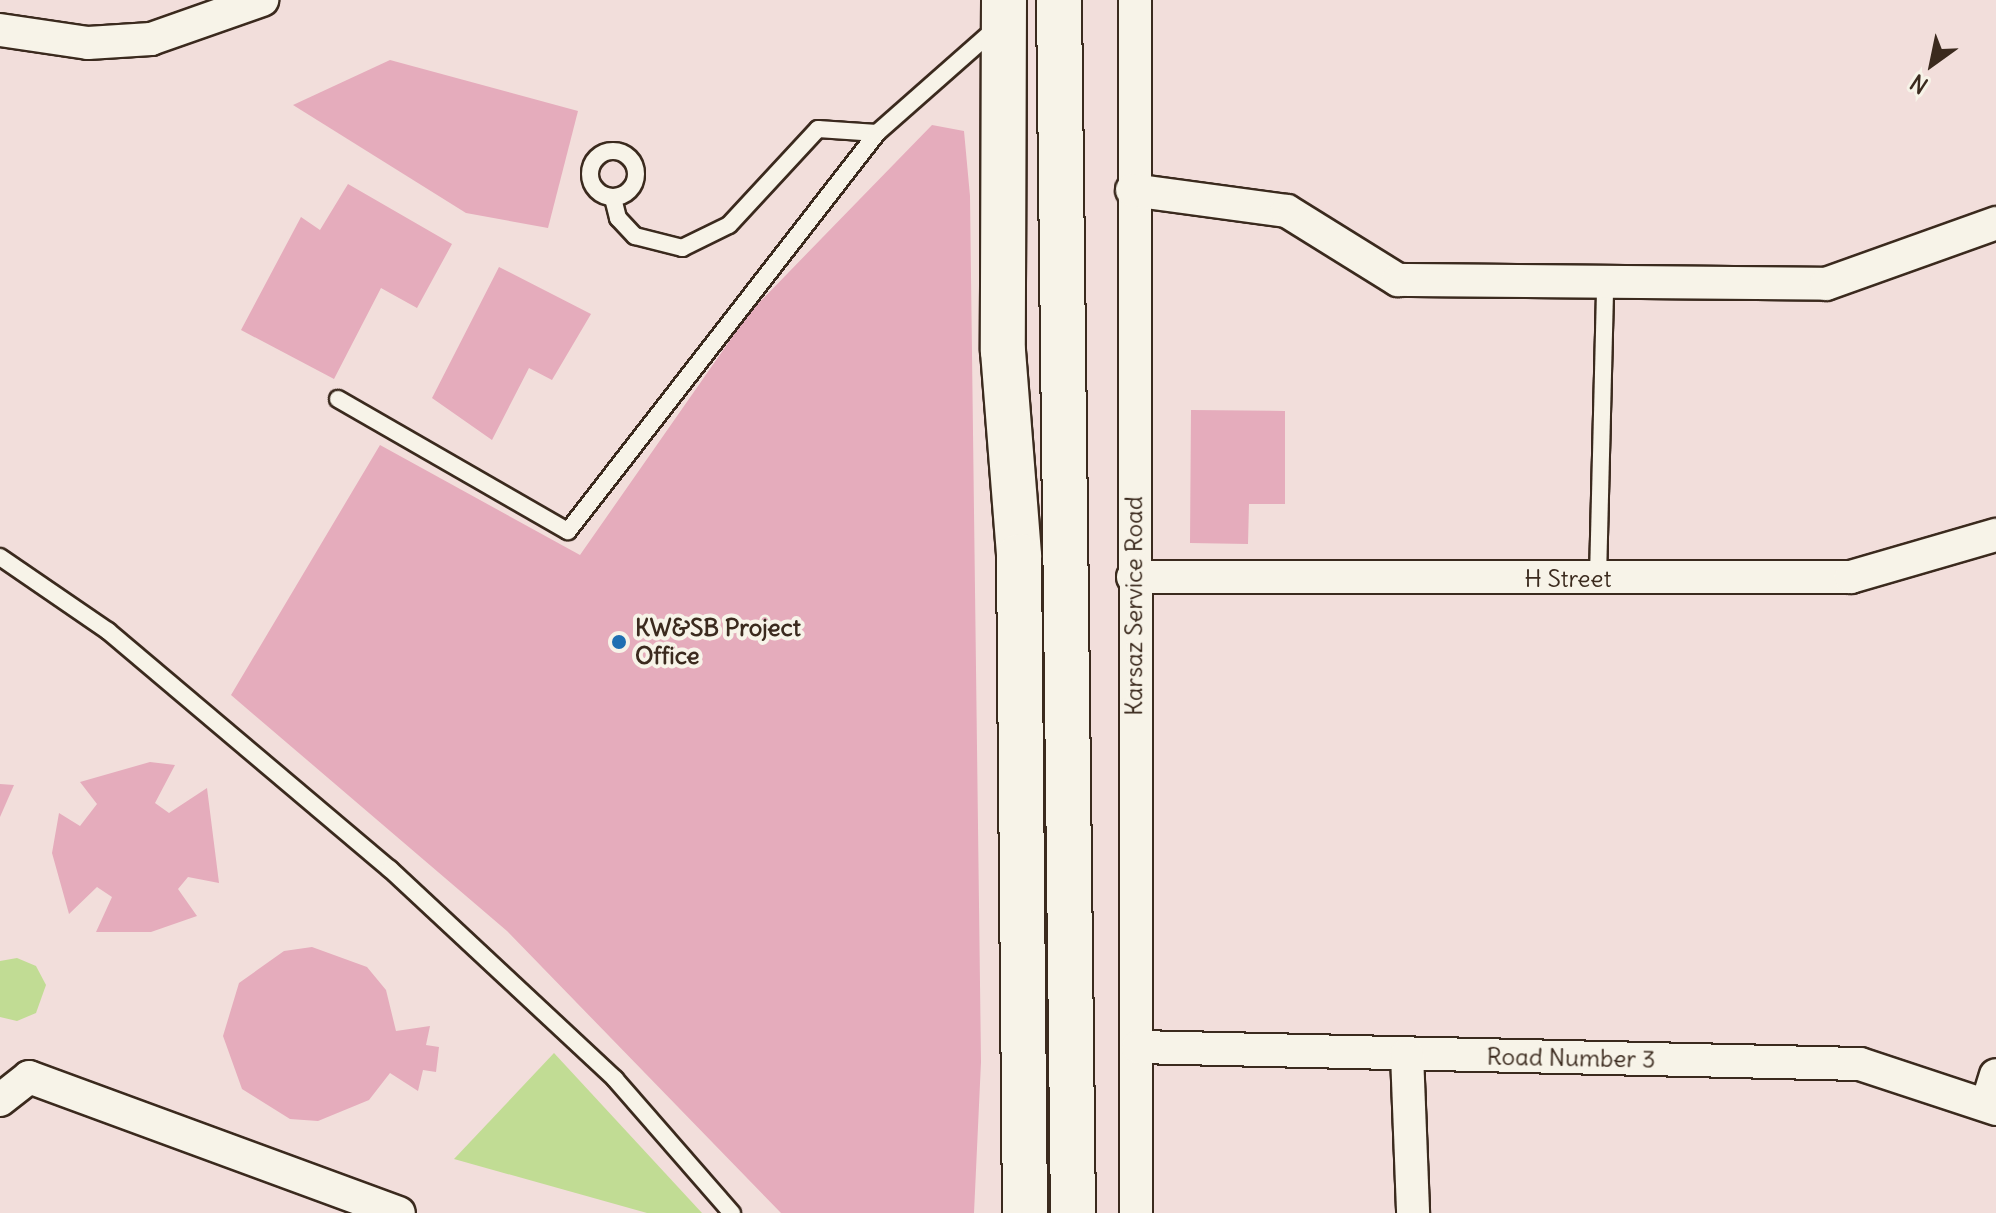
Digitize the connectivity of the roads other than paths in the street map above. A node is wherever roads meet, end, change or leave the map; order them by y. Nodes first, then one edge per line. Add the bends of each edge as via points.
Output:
1 (1059, 0) edge
2 (1135, 0) edge
3 (260, 1) edge
4 (1004, 11) edge
5 (0, 30) edge
6 (877, 133) junction
7 (1132, 190) junction
8 (613, 198) dead end
9 (1996, 223) edge
10 (1605, 285) junction
11 (338, 399) dead end
12 (1996, 535) edge
13 (0, 557) edge
14 (1133, 577) junction
15 (1598, 578) junction
16 (1138, 1047) junction
17 (1407, 1054) junction
18 (1993, 1096) edge
19 (0, 1100) edge
20 (1071, 1205) edge
21 (399, 1213) edge
22 (732, 1213) edge
23 (1025, 1213) edge
24 (1136, 1213) edge
25 (1413, 1213) edge

1 - 20 highway
2 - 7 street, Karsaz Service Road
3 - 5 street via 151,39 88,43
4 - 6 lane
4 - 23 highway via 1003,351 1019,556
6 - 8 lane via 818,129 729,225 682,248 635,236 618,218
6 - 11 lane via 568,531
7 - 10 street via 1287,211 1398,280
7 - 14 street, Karsaz Service Road
9 - 10 street via 1826,284
10 - 15 lane
12 - 15 street, H Street via 1851,577
13 - 22 lane via 108,631 390,869 615,1079
14 - 15 street, H Street
14 - 16 street, Karsaz Service Road
16 - 17 street, Road Number 3
16 - 24 street, Karsaz Service Road
17 - 18 street, Road Number 3 via 1860,1064
17 - 25 street
19 - 21 street via 29,1077

